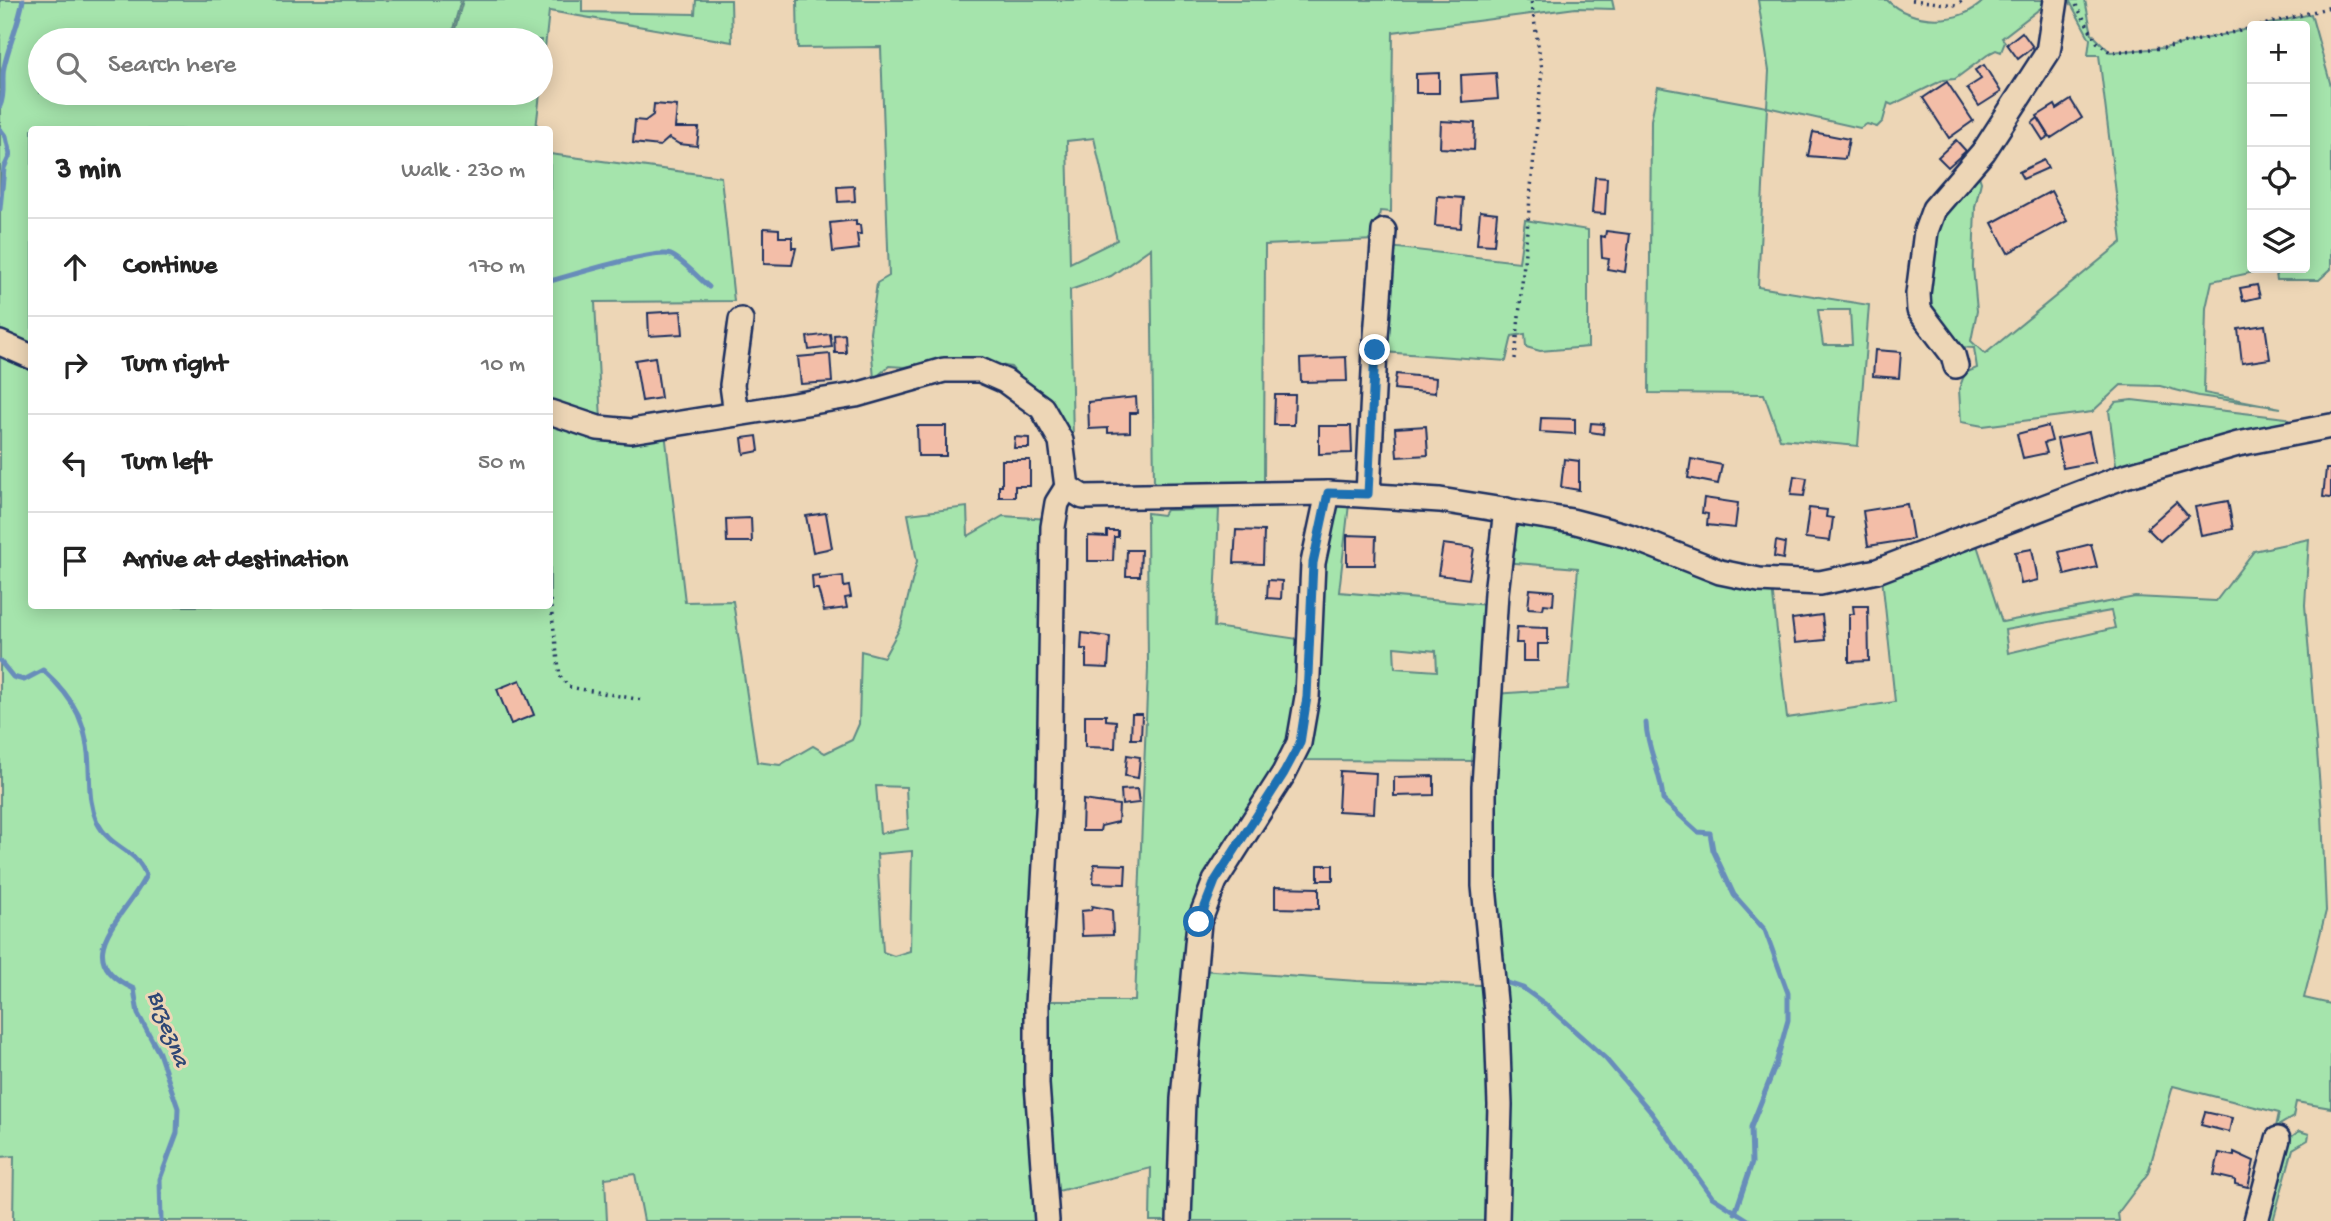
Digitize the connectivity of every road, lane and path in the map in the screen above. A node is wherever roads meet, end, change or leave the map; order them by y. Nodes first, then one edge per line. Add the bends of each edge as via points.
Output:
1 (1531, 0) edge
2 (1912, 0) edge
3 (1962, 0) edge
4 (2056, 0) edge
5 (2073, 0) edge
6 (2331, 8) edge
7 (2279, 21) edge
8 (2247, 29) edge
9 (1384, 231) dead end
10 (741, 320) dead end
11 (0, 343) edge
12 (28, 355) edge
13 (1515, 359) dead end
14 (1956, 366) dead end
15 (553, 413) edge
16 (736, 414) junction
17 (2331, 426) edge
18 (1068, 487) junction
19 (1328, 493) junction
20 (1368, 494) junction
21 (1506, 510) junction
22 (551, 609) edge
23 (642, 700) dead end
24 (2278, 1139) dead end
25 (1047, 1221) edge
26 (1179, 1221) edge
27 (1497, 1221) edge
28 (2256, 1221) edge

1 - 13 path via 1542,70
2 - 3 path via 1956,5
4 - 14 street via 2048,52 1984,151 1934,209 1926,231 1919,310 1953,355
5 - 8 path via 2098,42 2110,52 2164,48
6 - 7 path
9 - 20 street
10 - 16 street via 732,385
11 - 12 street
15 - 16 street via 598,428 631,431
16 - 18 street via 856,395 944,370 980,370 1005,381 1042,408 1061,441
17 - 21 street via 2238,444 2126,476 1877,571 1820,583 1759,580 1720,572 1629,536
18 - 19 street via 1083,497
18 - 25 street via 1057,503 1054,527 1049,795 1037,1003 1037,1084
19 - 20 street
19 - 26 street via 1313,563 1307,697 1300,743 1215,881 1199,922 1183,1099
20 - 21 street
21 - 27 street via 1484,786 1484,886 1500,1105
22 - 23 path via 560,676 569,687
24 - 28 street

